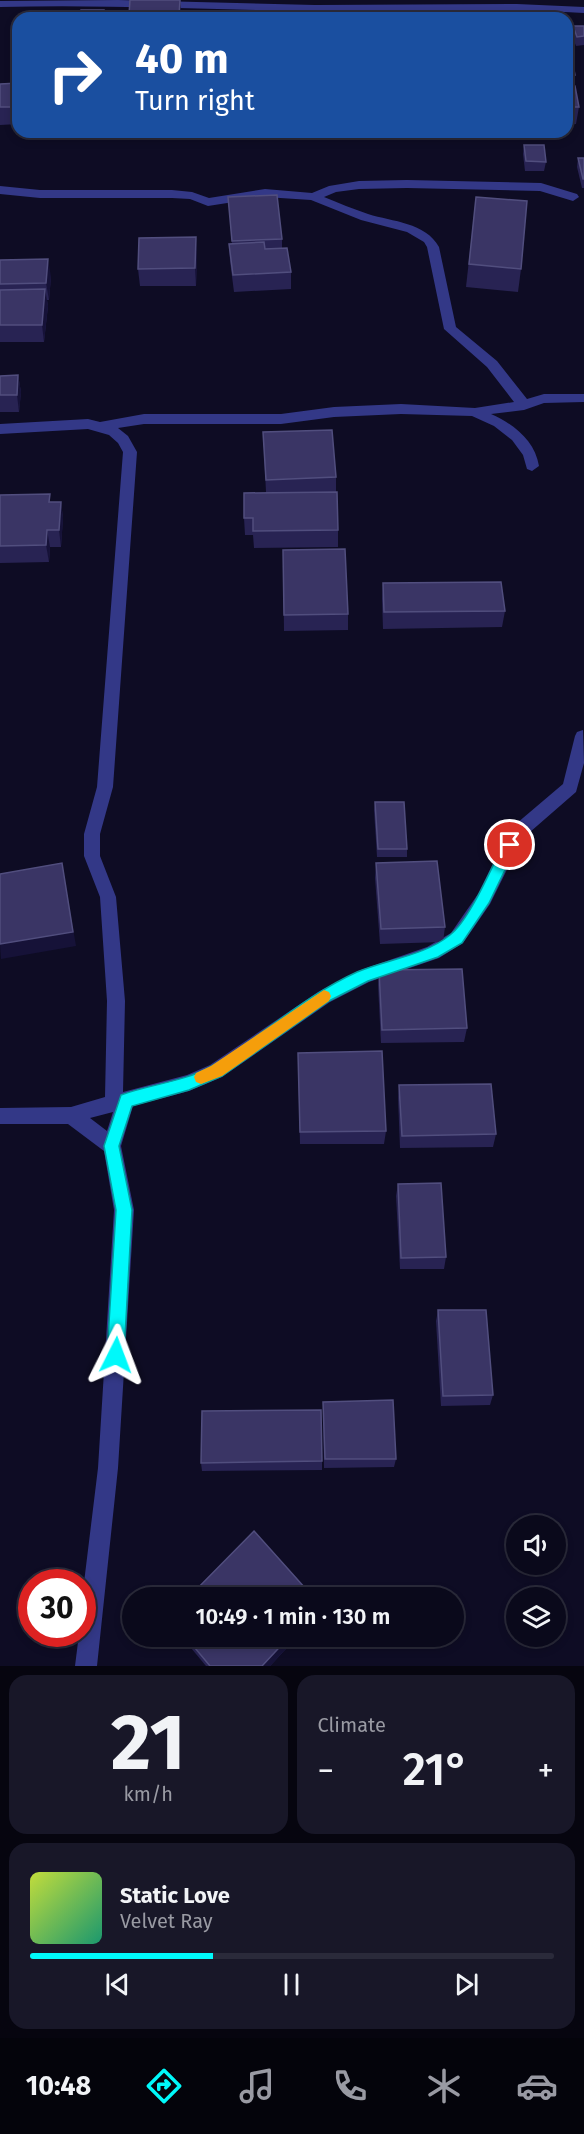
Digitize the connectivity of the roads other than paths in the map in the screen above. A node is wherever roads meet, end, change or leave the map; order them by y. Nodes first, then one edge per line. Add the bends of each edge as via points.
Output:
1 (18, 2) edge
2 (0, 4) edge
3 (584, 10) edge
4 (0, 190) edge
5 (313, 197) junction
6 (573, 197) dead end
7 (584, 398) edge
8 (524, 405) junction
9 (474, 412) junction
10 (102, 426) junction
11 (0, 429) edge
12 (532, 466) dead end
13 (584, 736) edge
14 (120, 1102) junction
15 (71, 1115) junction
16 (0, 1116) edge
17 (112, 1146) junction
18 (86, 1666) edge

1 - 2 street
1 - 3 street
4 - 5 street via 40,194 172,194 208,202 265,193
5 - 6 street via 359,185 408,184 540,187
5 - 8 street via 364,217 411,229 429,240 450,329 492,364
7 - 8 street via 544,399
8 - 9 street
9 - 10 street via 401,409 281,418 144,419
9 - 12 street via 499,423 517,437 530,454
10 - 11 street
10 - 14 street via 126,440 130,452 105,786 92,834 92,856 108,897
13 - 14 street via 570,786 516,834 484,898 457,938 433,953 364,976 324,996 216,1071 189,1083
14 - 15 street
14 - 17 street
15 - 16 street
15 - 17 street
17 - 18 street via 124,1210 108,1468

